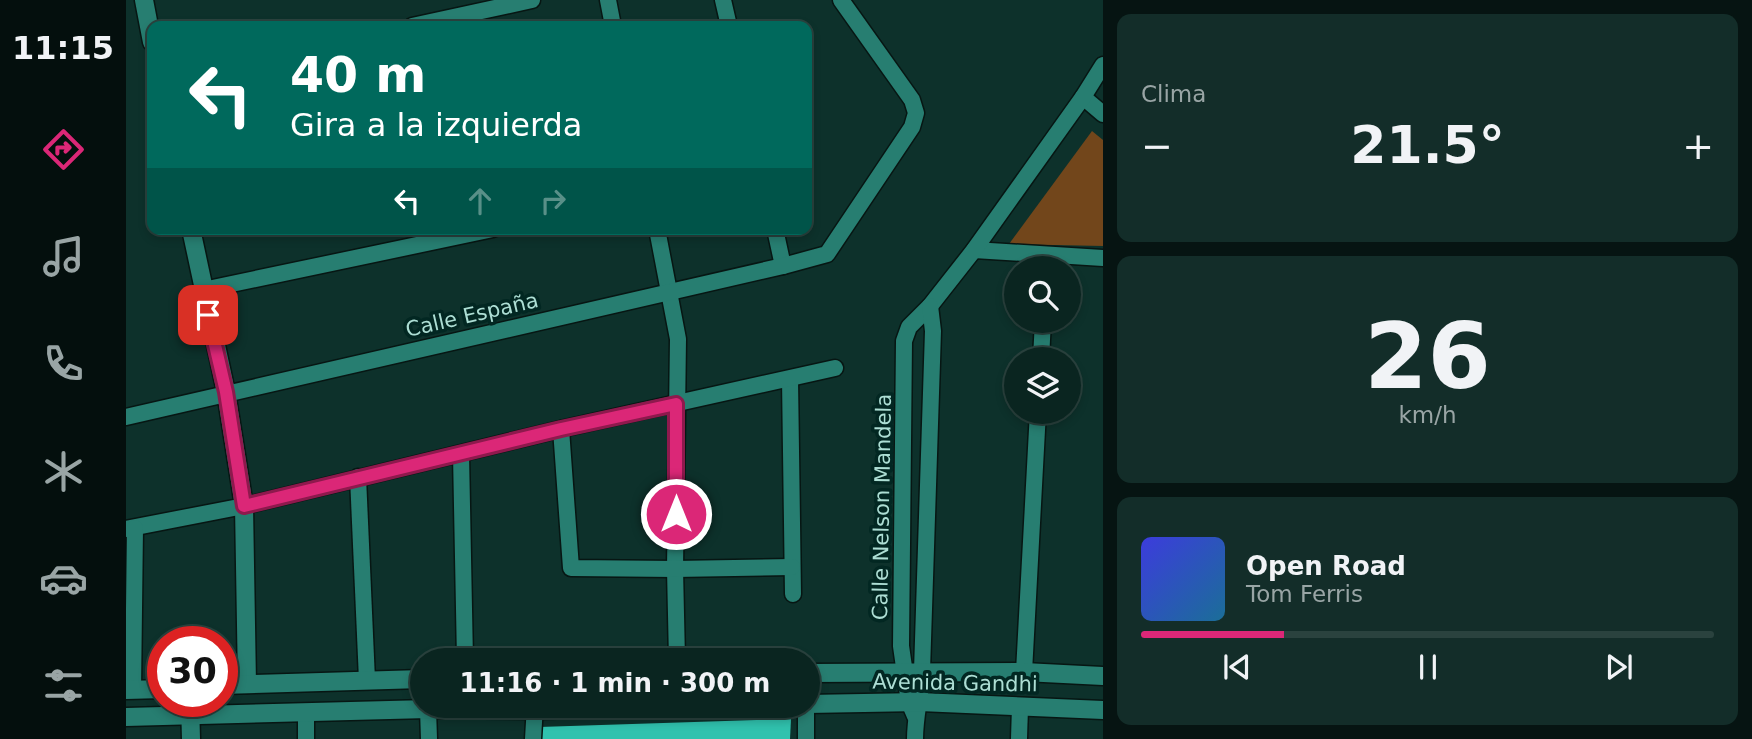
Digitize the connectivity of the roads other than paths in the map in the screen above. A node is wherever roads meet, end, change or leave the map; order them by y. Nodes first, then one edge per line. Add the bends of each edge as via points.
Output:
1 (144, 0) edge
2 (532, 0) edge
3 (608, 0) edge
4 (723, 0) edge
5 (841, 0) edge
6 (148, 21) edge
7 (435, 21) edge
8 (613, 21) edge
9 (728, 21) edge
10 (1103, 65) edge
11 (1083, 97) junction
12 (1103, 114) edge
13 (192, 235) edge
14 (464, 235) edge
15 (658, 235) edge
16 (776, 235) edge
17 (974, 250) junction
18 (1010, 256) edge
19 (1103, 258) edge
20 (1081, 260) edge
21 (783, 266) junction
22 (203, 290) junction
23 (670, 292) junction
24 (930, 306) junction
25 (835, 368) dead end
26 (790, 379) junction
27 (226, 392) junction
28 (676, 404) junction
29 (126, 417) edge
30 (1037, 424) edge
31 (561, 429) junction
32 (461, 454) junction
33 (358, 477) junction
34 (244, 506) junction
35 (131, 528) edge
36 (792, 567) junction
37 (675, 569) junction
38 (793, 594) dead end
39 (465, 648) edge
40 (677, 648) edge
41 (904, 671) junction
42 (922, 671) junction
43 (1024, 672) junction
44 (820, 673) edge
45 (1103, 677) edge
46 (410, 679) edge
47 (367, 680) junction
48 (238, 684) edge
49 (247, 684) junction
50 (147, 689) edge
51 (129, 690) edge
52 (820, 705) edge
53 (915, 707) junction
54 (1020, 707) junction
55 (410, 709) edge
56 (238, 710) edge
57 (1103, 710) edge
58 (306, 712) junction
59 (147, 715) edge
60 (190, 717) edge
61 (126, 718) edge
62 (428, 718) edge
63 (534, 718) edge
64 (806, 718) edge
65 (191, 739) edge
66 (306, 739) edge
67 (429, 739) edge
68 (533, 739) edge
69 (806, 739) edge
70 (915, 739) edge
71 (1019, 739) edge

1 - 6 street
2 - 7 street
3 - 8 street
4 - 9 street
5 - 21 street, Calle España via 912,100 916,113 912,127 827,254
10 - 11 street, Calle Nelson Mandela
11 - 12 street
11 - 17 street, Calle Nelson Mandela
13 - 22 street
14 - 22 street
15 - 23 street
16 - 21 street
17 - 18 street
17 - 24 street, Calle Nelson Mandela
19 - 20 street
21 - 23 street, Calle España
22 - 27 street
23 - 27 street, Calle España
23 - 28 street via 678,339
24 - 41 street, Calle Nelson Mandela via 909,327 904,341
24 - 42 street, Calle Nelson Mandela via 933,331
25 - 26 street
26 - 28 street
26 - 36 street
27 - 29 street, Calle España
27 - 34 street
28 - 31 street
28 - 37 street
30 - 43 street
31 - 32 street
31 - 37 street via 572,568
32 - 33 street
32 - 39 street
33 - 34 street
33 - 47 street
34 - 35 street
34 - 49 street
35 - 51 street
36 - 37 street
36 - 38 street
37 - 40 street
41 - 42 street, Avenida Gandhi
41 - 44 street, Avenida Gandhi
41 - 53 street, Calle Nelson Mandela
42 - 43 street, Avenida Gandhi
42 - 53 street, Calle Nelson Mandela
43 - 45 street, Avenida Gandhi
46 - 47 street
47 - 49 street
48 - 49 street
50 - 51 street
52 - 53 street, Avenida Gandhi
53 - 54 street, Avenida Gandhi
53 - 70 street, Calle Nelson Mandela
54 - 57 street, Avenida Gandhi
54 - 71 street
55 - 58 street
56 - 58 street
58 - 66 street
59 - 61 street
60 - 65 street
62 - 67 street
63 - 68 street
64 - 69 street

